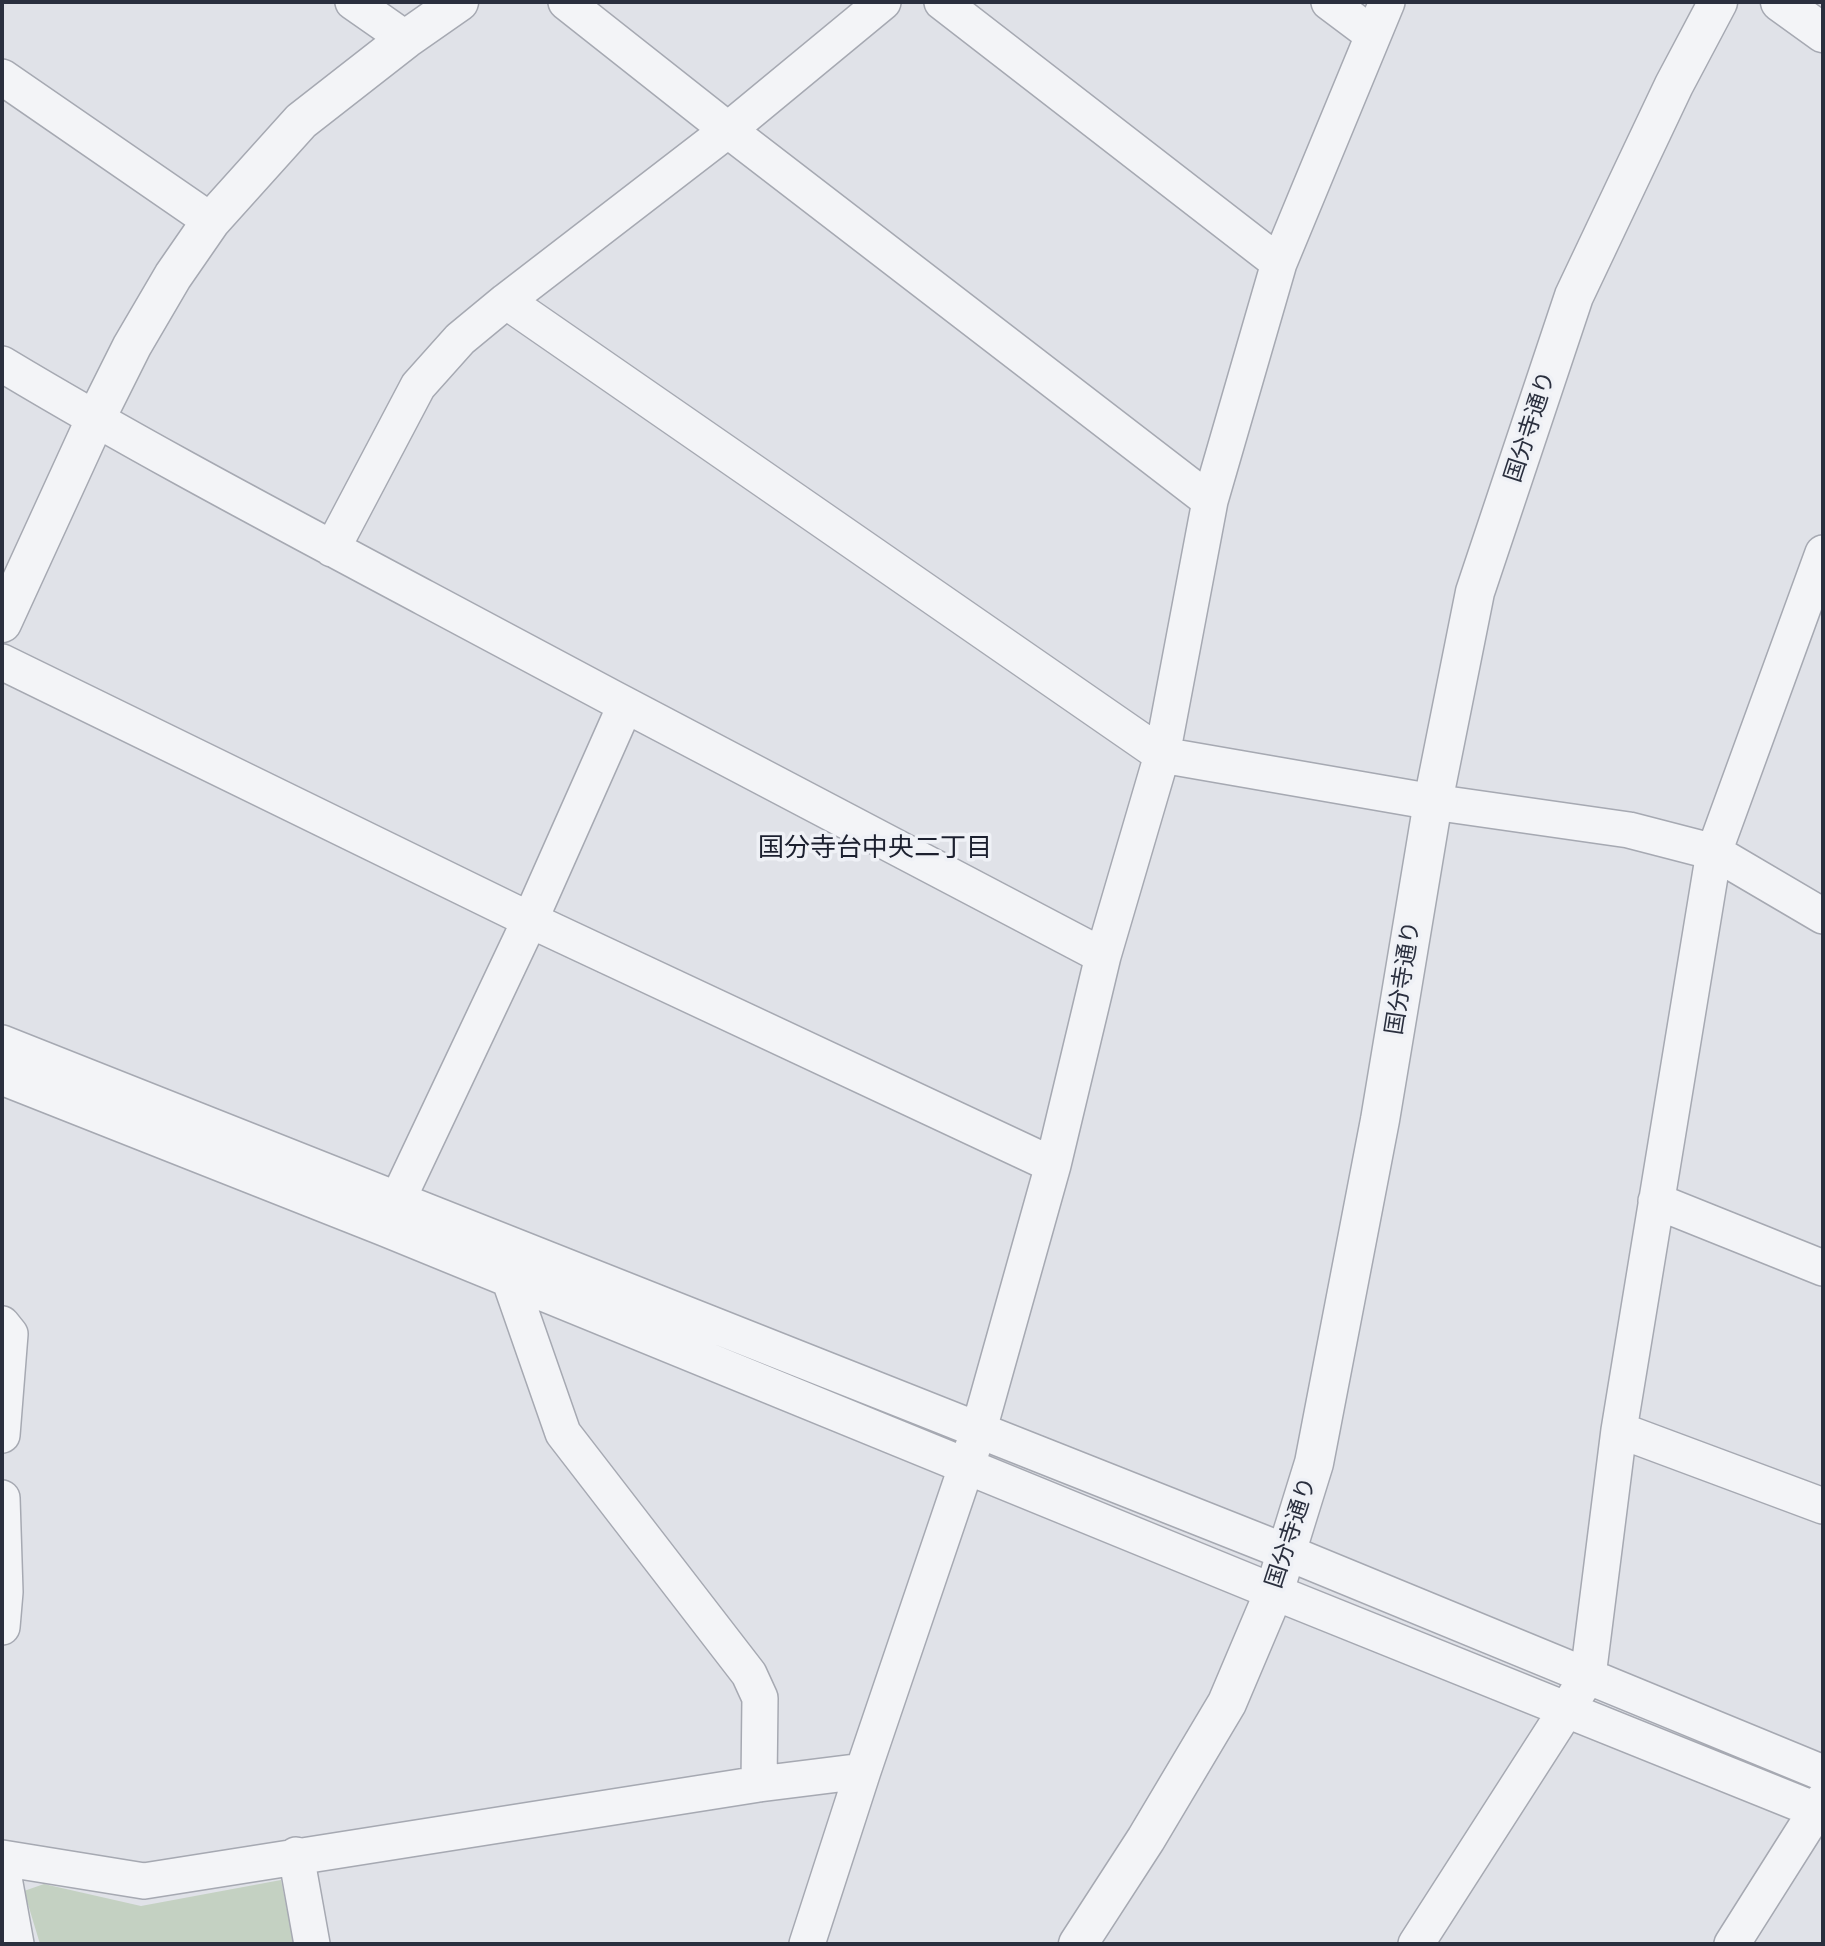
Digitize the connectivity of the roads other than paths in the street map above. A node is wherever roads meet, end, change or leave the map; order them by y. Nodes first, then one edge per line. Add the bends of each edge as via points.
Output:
1 (353, 2) edge
2 (459, 2) edge
3 (566, 2) edge
4 (883, 2) edge
5 (942, 2) edge
6 (1329, 2) edge
7 (1387, 2) edge
8 (1718, 2) edge
9 (1780, 2) edge
10 (1823, 33) edge
11 (1373, 34) junction
12 (406, 39) junction
13 (2, 77) edge
14 (729, 130) junction
15 (211, 221) junction
16 (1279, 263) junction
17 (506, 300) junction
18 (2, 364) edge
19 (95, 420) junction
20 (1210, 501) junction
21 (332, 549) junction
22 (1823, 553) edge
23 (2, 623) edge
24 (2, 662) edge
25 (625, 706) junction
26 (1162, 755) junction
27 (1433, 802) junction
28 (1714, 852) junction
29 (1823, 916) edge
30 (530, 920) junction
31 (1103, 956) junction
32 (2, 1043) edge
33 (2, 1077) edge
34 (1053, 1165) junction
35 (1656, 1201) junction
36 (392, 1213) junction
37 (1823, 1268) edge
38 (510, 1281) junction
39 (2, 1324) edge
40 (979, 1429) junction
41 (1619, 1430) junction
42 (2, 1435) edge
43 (966, 1467) junction
44 (2, 1498) edge
45 (1823, 1506) edge
46 (1286, 1552) junction
47 (3, 1591) edge
48 (1274, 1592) junction
49 (2, 1627) edge
50 (1588, 1676) junction
51 (1566, 1710) junction
52 (863, 1771) junction
53 (1823, 1773) edge
54 (760, 1784) junction
55 (1821, 1807) edge
56 (296, 1855) junction
57 (2, 1857) edge
58 (2, 1867) edge
59 (1428, 1939) edge
60 (16, 1944) edge
61 (312, 1944) edge
62 (807, 1944) edge
63 (1079, 1944) edge
64 (1731, 1944) edge

1 - 12 street
2 - 12 street
3 - 14 street
4 - 14 street
5 - 16 street
6 - 11 street
7 - 11 street
8 - 27 street, 国分寺通り via 1574,296 1475,592
9 - 10 street
11 - 16 street
12 - 15 street via 301,121
13 - 15 street
14 - 17 street
14 - 20 street
15 - 19 street via 132,346
16 - 20 street
17 - 21 street via 460,339 418,386
17 - 26 street
18 - 19 street
19 - 21 street
19 - 23 street
20 - 26 street
21 - 25 street
22 - 28 street
24 - 30 street
25 - 30 street
25 - 31 street
26 - 27 street
26 - 31 street
27 - 28 street via 1629,831
27 - 46 street, 国分寺通り via 1380,1120 1314,1463
28 - 29 street
28 - 35 street
30 - 34 street
30 - 36 street
31 - 34 street
32 - 36 street
33 - 36 street
34 - 40 street
35 - 37 street
35 - 41 street
36 - 38 street
36 - 40 street
38 - 43 street
38 - 54 street via 563,1433 755,1686 760,1698
39 - 42 street via 9,1335
40 - 43 street
40 - 46 street
41 - 45 street
41 - 50 street
43 - 48 street
43 - 52 street
44 - 47 street
46 - 48 street, 国分寺通り
46 - 50 street
47 - 49 street
48 - 51 street
48 - 63 street, 国分寺通り via 1227,1703
50 - 51 street
50 - 53 street
51 - 55 street
51 - 59 street
52 - 54 street
52 - 62 street
54 - 56 street
55 - 64 street
56 - 57 street via 144,1881
56 - 61 street
58 - 60 street

